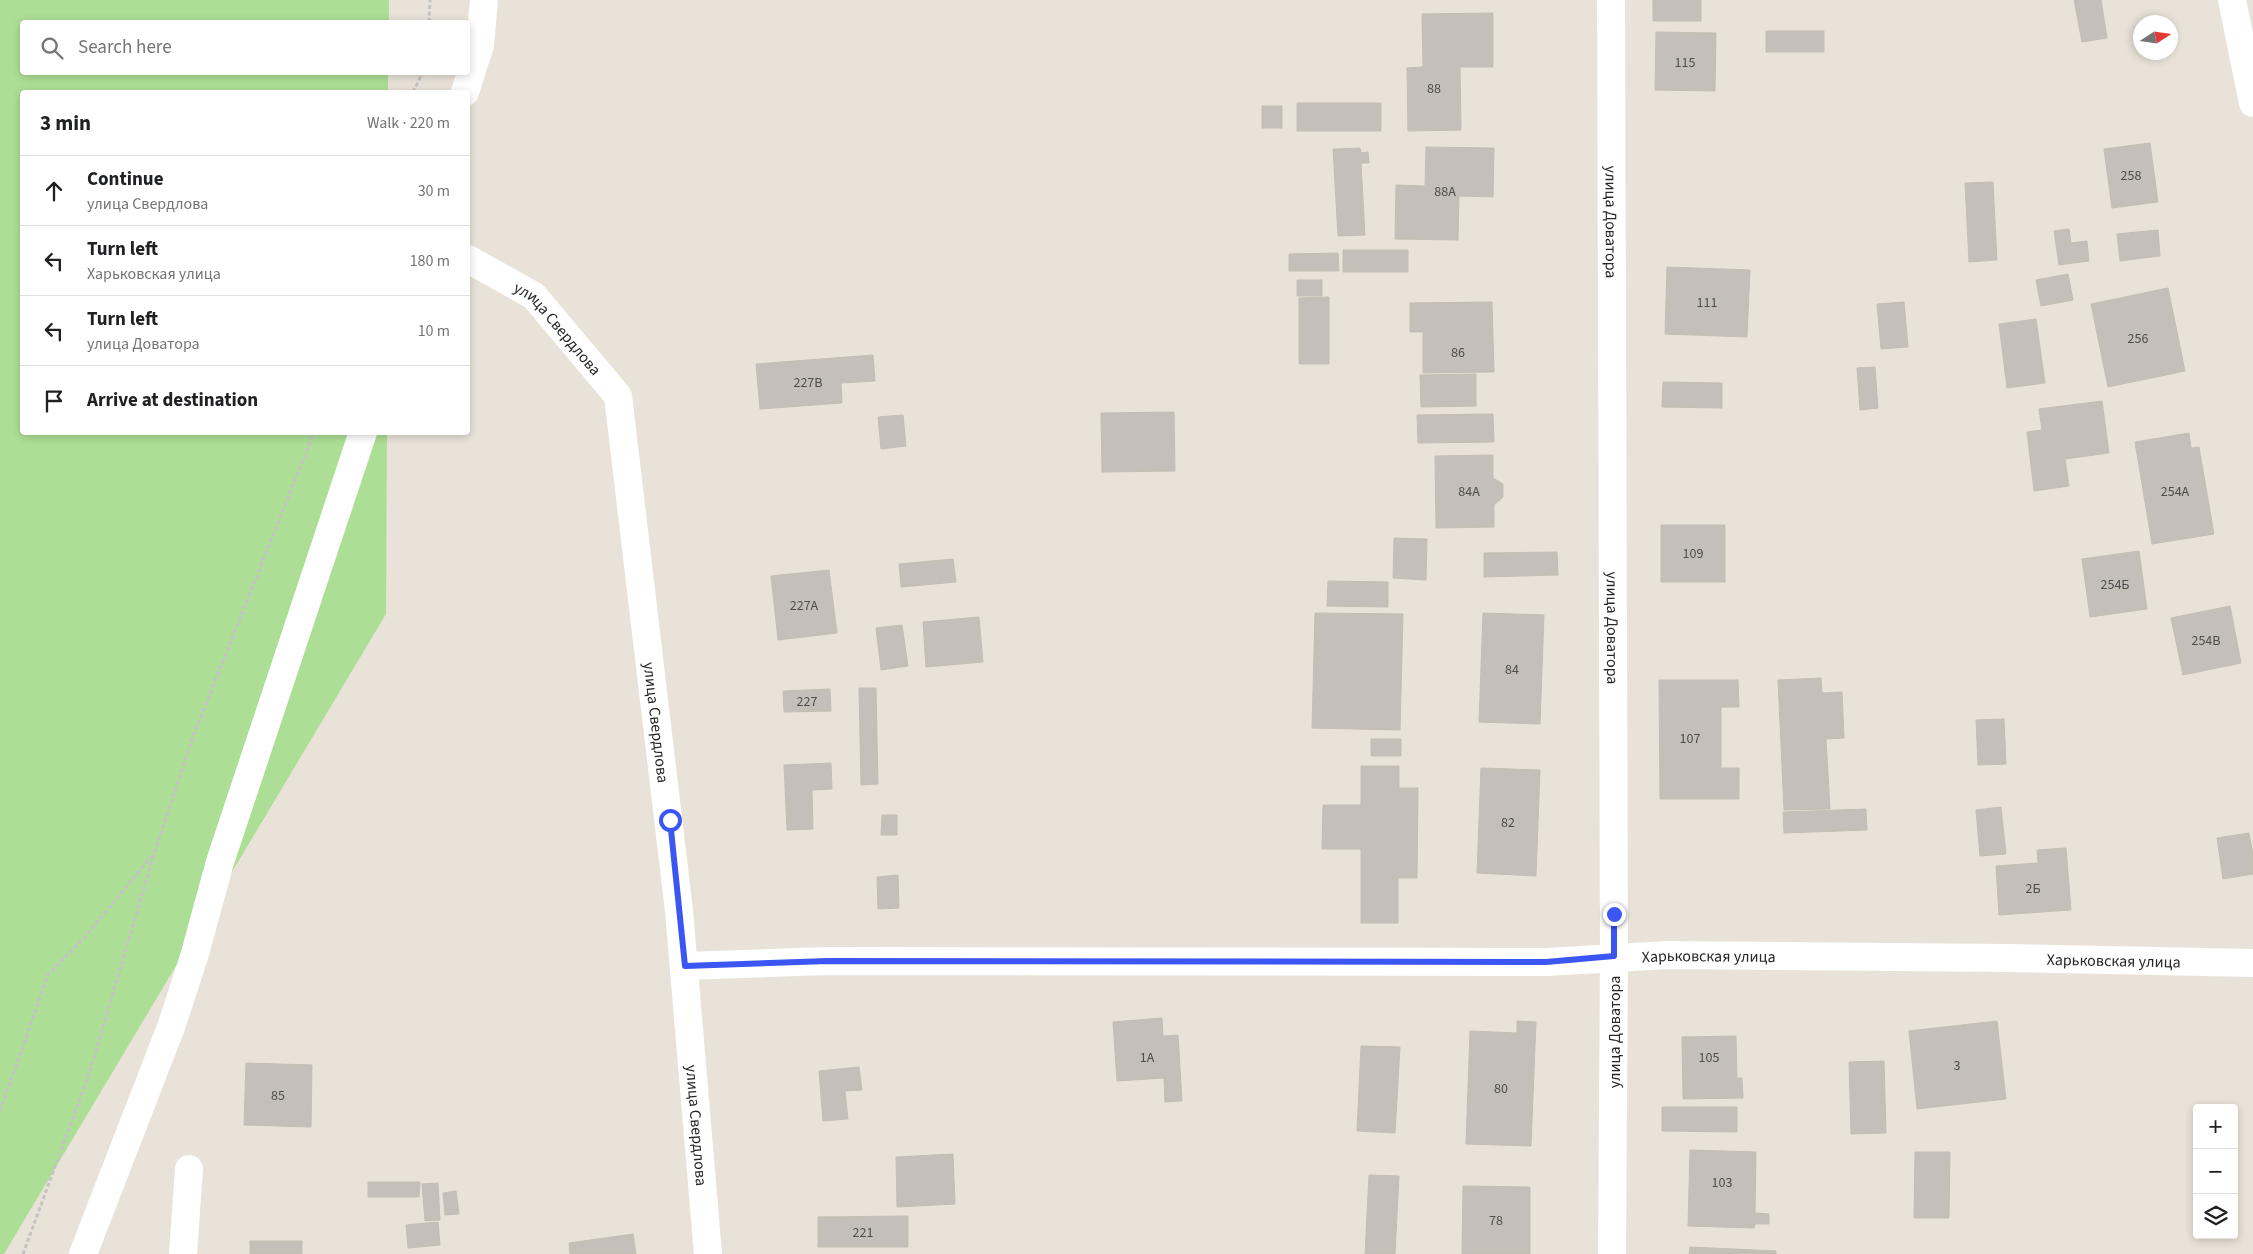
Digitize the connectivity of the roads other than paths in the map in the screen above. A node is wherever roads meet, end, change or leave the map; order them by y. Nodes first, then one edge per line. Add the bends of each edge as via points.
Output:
1 (484, 0) edge
2 (1611, 0) edge
3 (2232, 0) edge
4 (466, 90) edge
5 (2253, 103) edge
6 (470, 260) edge
7 (362, 435) edge
8 (1614, 956) junction
9 (2253, 963) edge
10 (685, 966) junction
11 (189, 1169) dead end
12 (83, 1254) edge
13 (183, 1254) edge
14 (708, 1254) edge
15 (1612, 1254) edge

1 - 4 street via 480,44
2 - 8 street, улица Доватора
3 - 5 street
6 - 10 street, улица Свердлова via 534,296 618,396
7 - 12 street via 220,862 171,1027
8 - 9 street, Харьковская улица
8 - 10 street, Харьковская улица via 1546,962 828,961
8 - 15 street, улица Доватора
10 - 14 street, улица Свердлова
11 - 13 street

